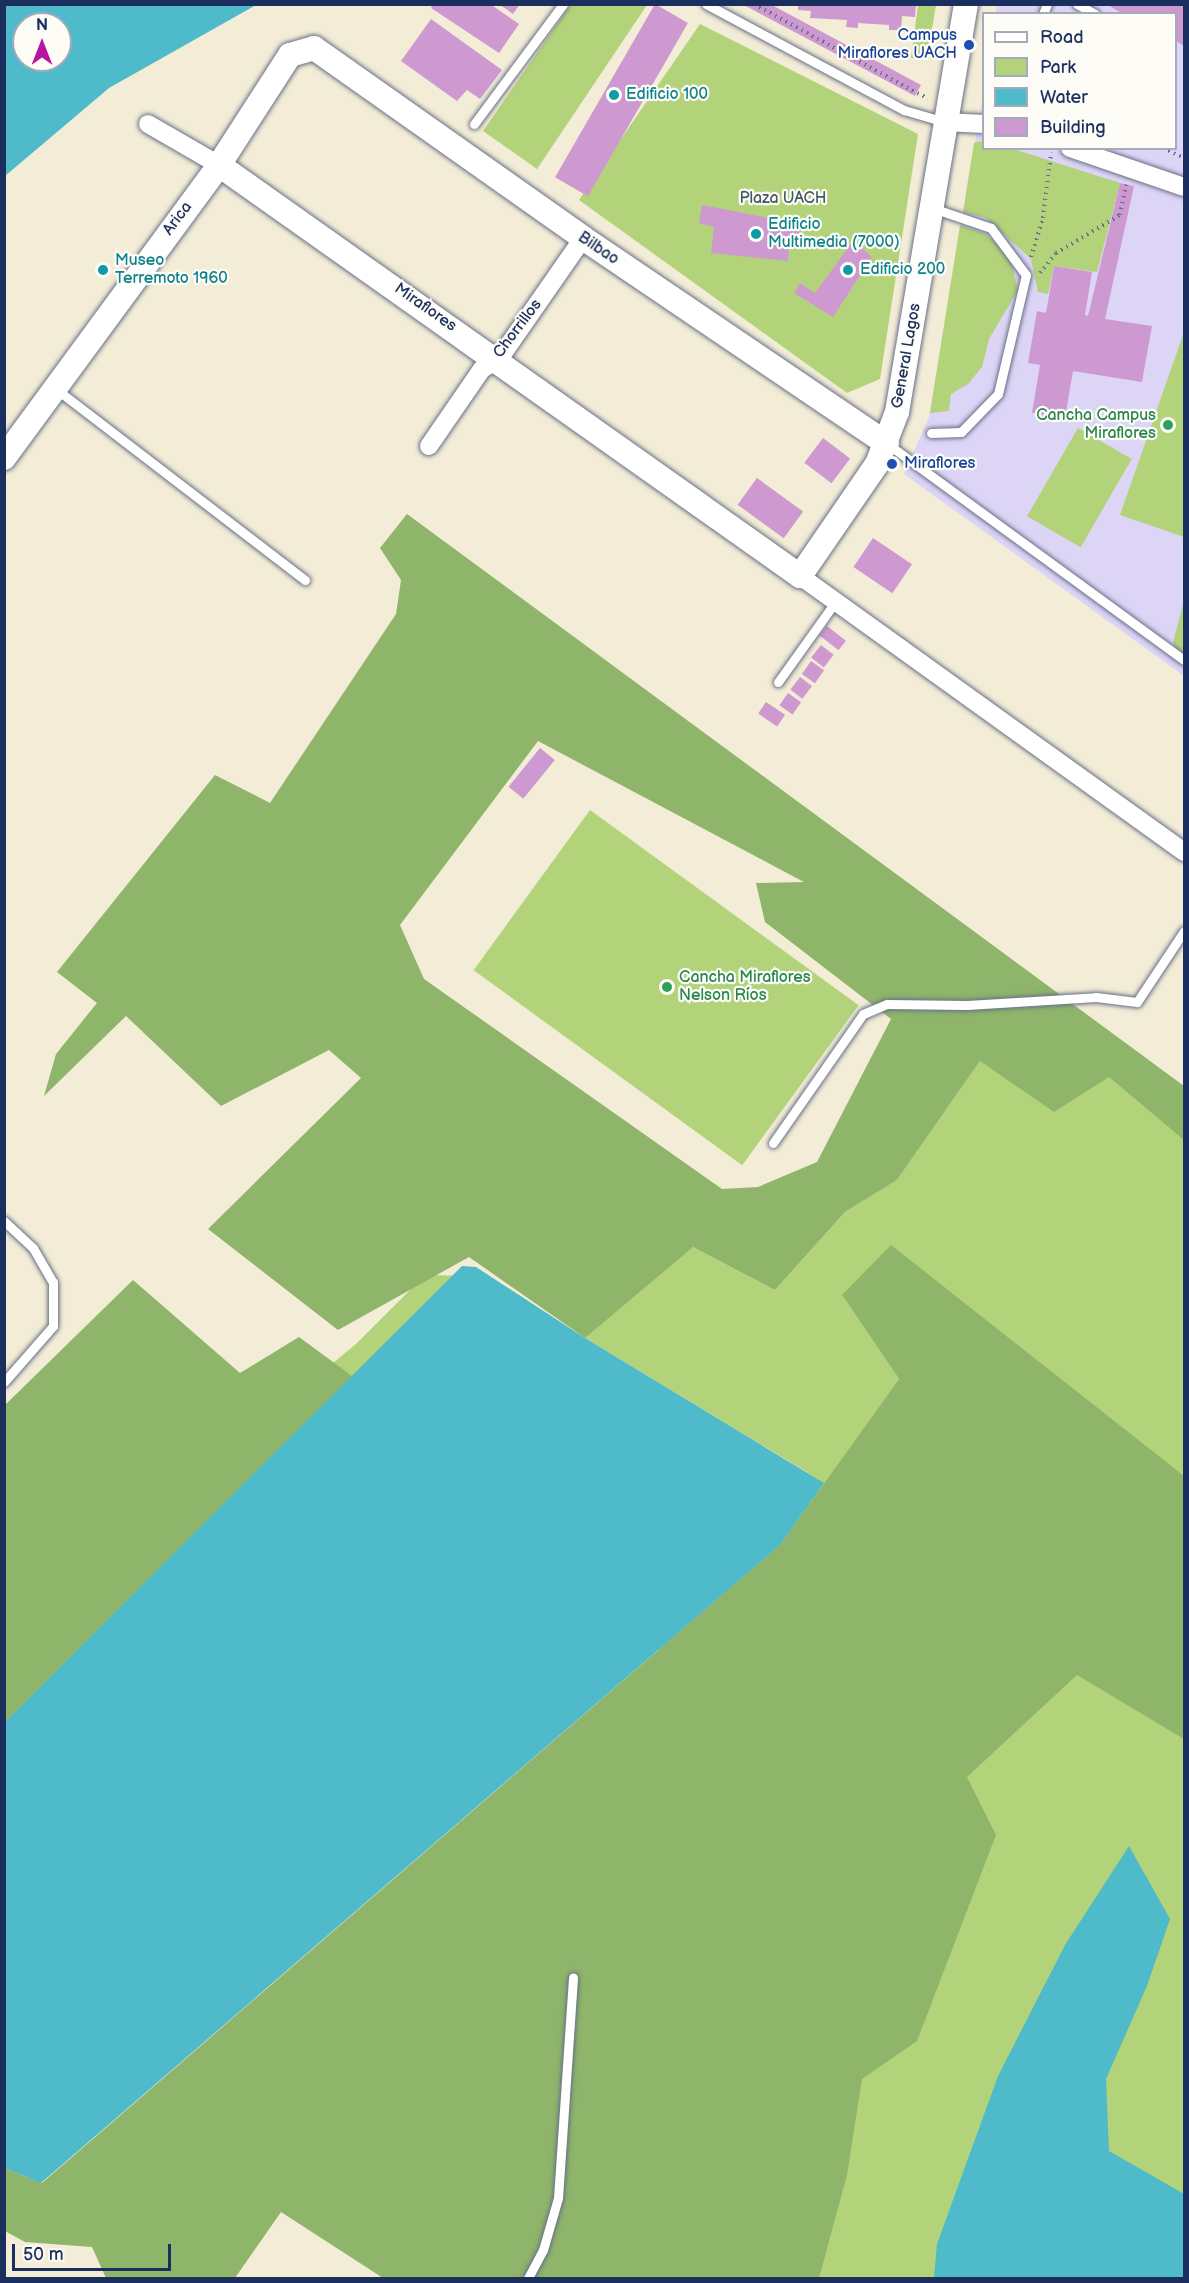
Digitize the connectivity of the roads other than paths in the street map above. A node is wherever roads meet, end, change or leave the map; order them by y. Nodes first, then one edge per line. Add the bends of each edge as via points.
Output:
1 (563, 4) edge
2 (706, 4) edge
3 (966, 4) edge
4 (1077, 4) edge
5 (1091, 12) edge
6 (314, 48) joint
7 (946, 113) junction
8 (982, 123) edge
9 (148, 124) dead end
10 (474, 124) dead end
11 (1076, 150) edge
12 (219, 165) junction
13 (1185, 187) edge
14 (931, 208) junction
15 (583, 238) junction
16 (499, 359) junction
17 (54, 387) junction
18 (931, 433) dead end
19 (887, 444) junction
20 (429, 446) dead end
21 (4, 458) edge
22 (800, 576) junction
23 (305, 580) dead end
24 (836, 601) junction
25 (1185, 660) edge
26 (778, 682) dead end
27 (1185, 852) edge
28 (1185, 931) edge
29 (773, 1143) dead end
30 (4, 1221) edge
31 (4, 1382) edge
32 (573, 1978) dead end
33 (528, 2278) edge

1 - 10 lane
2 - 7 lane via 904,110
3 - 7 main road, General Lagos
4 - 5 lane
6 - 12 main road, Arica via 290,55
6 - 15 main road, Bilbao
7 - 8 street
7 - 14 main road, General Lagos
9 - 12 street
11 - 13 street
12 - 16 main road, Miraflores
12 - 17 main road, Arica
14 - 18 lane via 990,228 1026,274 998,394 961,432
14 - 19 main road, General Lagos via 907,369
15 - 16 street, Chorrillos
15 - 19 main road, Bilbao
16 - 20 street, Chorrillos via 482,369
16 - 22 main road, Miraflores
17 - 21 main road, Arica
17 - 23 lane
19 - 22 main road, General Lagos
19 - 25 lane
22 - 24 street, Miraflores
24 - 26 lane
24 - 27 street, Miraflores
28 - 29 lane via 1137,1002 1096,997 967,1005 887,1004 863,1014
30 - 31 lane via 33,1248 53,1282 53,1326
32 - 33 lane via 558,2198 543,2250

